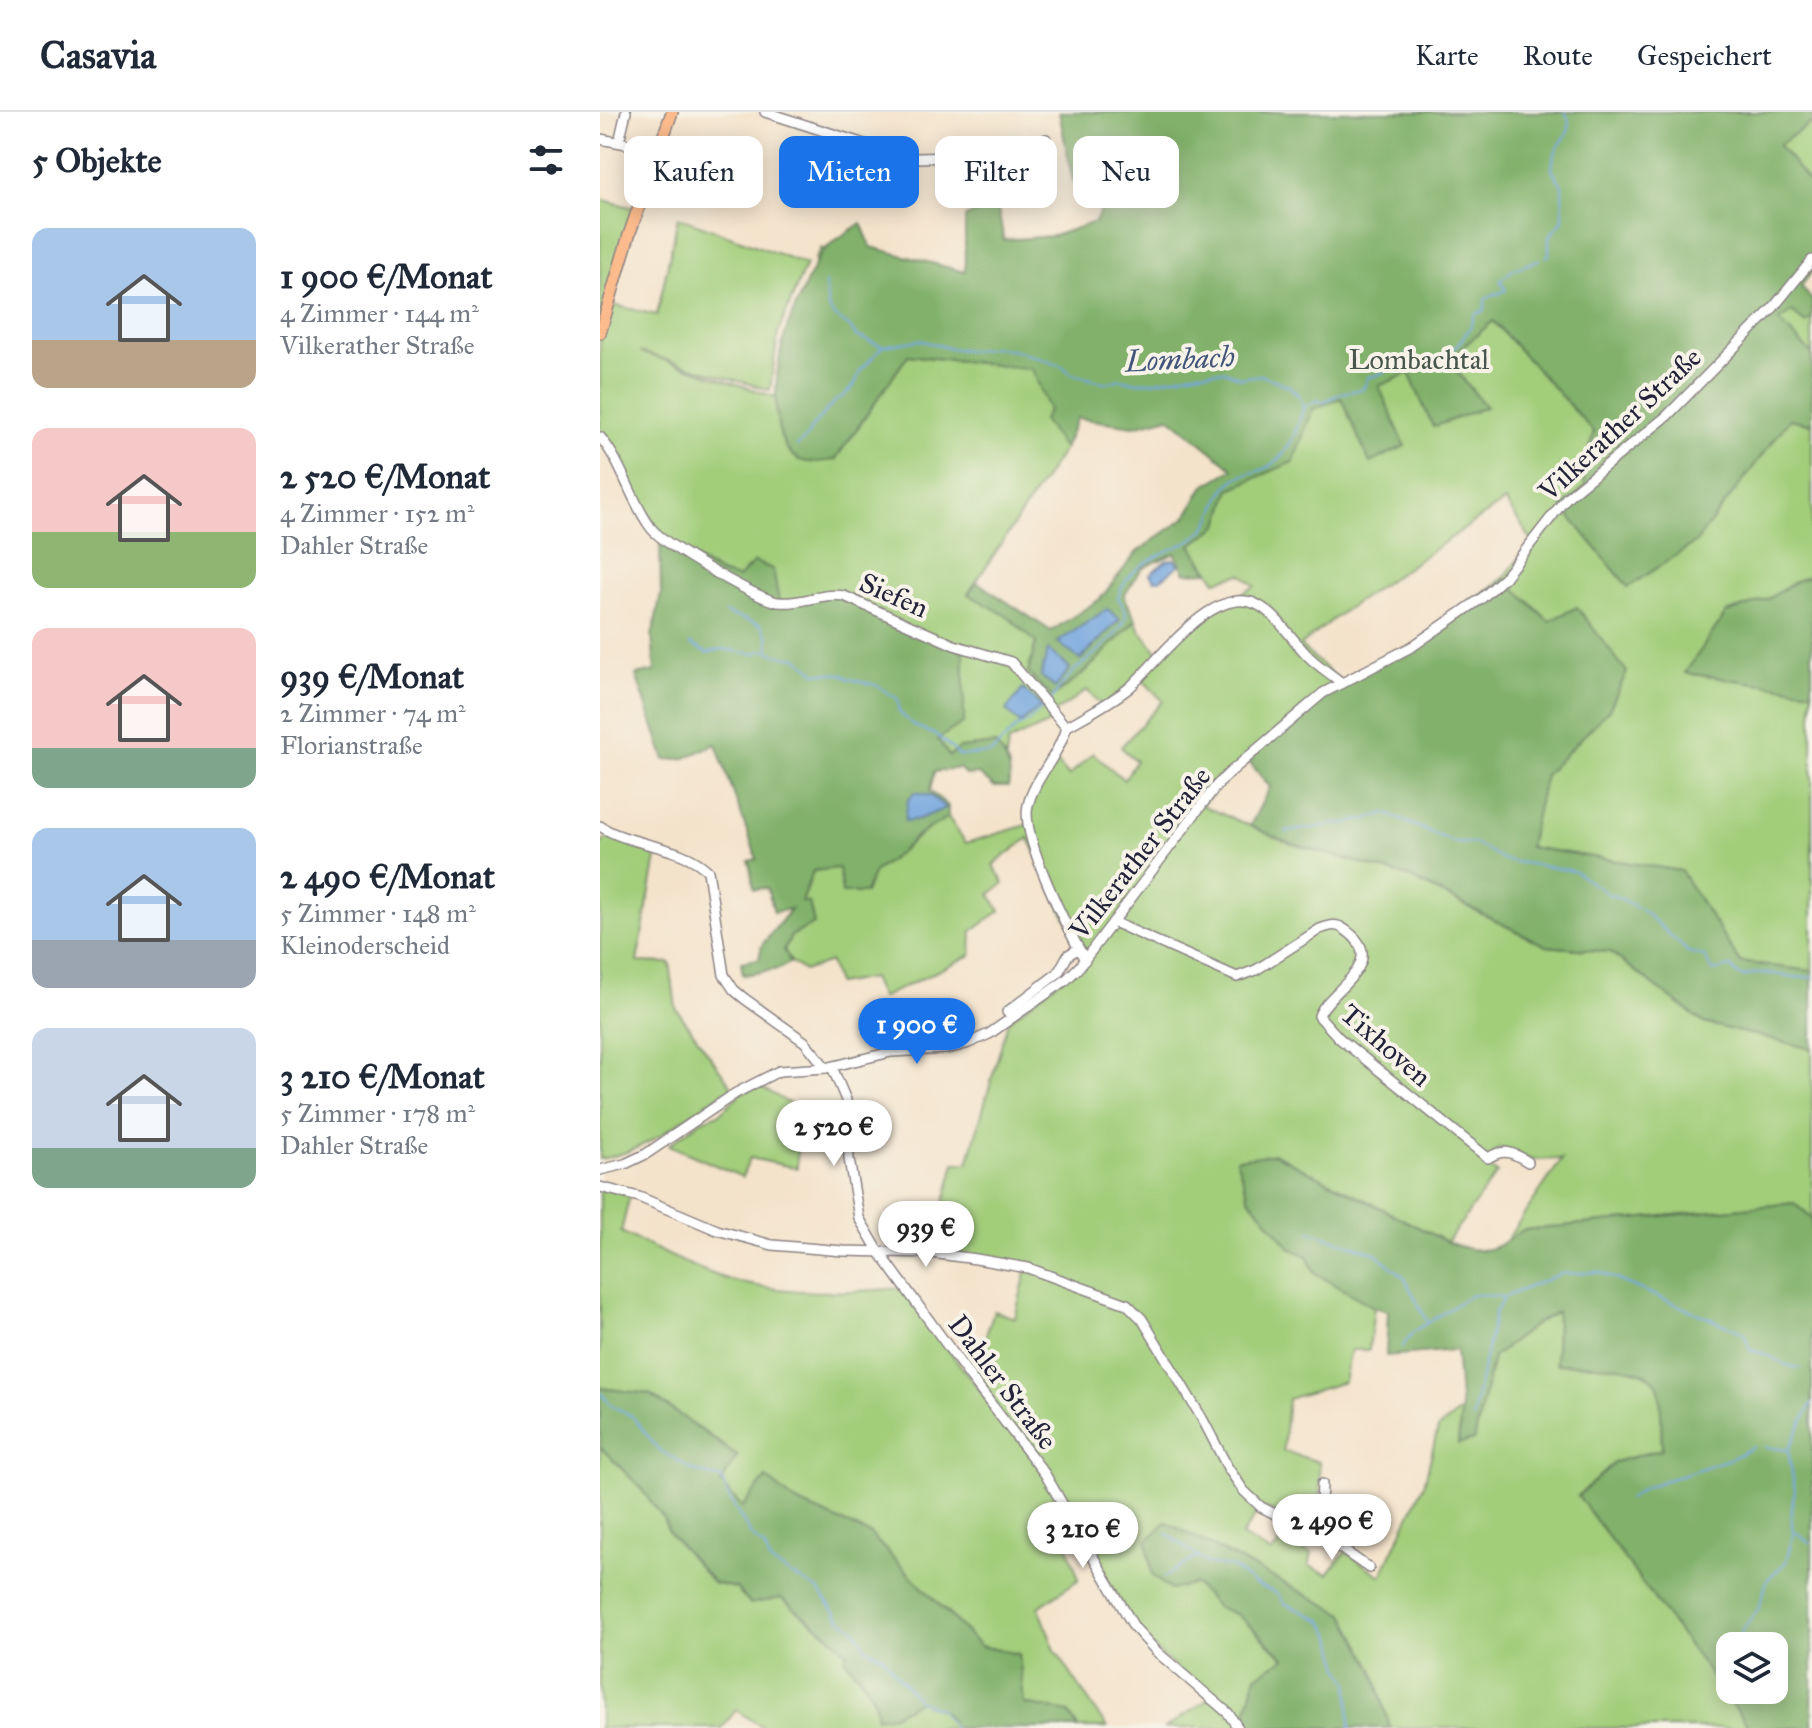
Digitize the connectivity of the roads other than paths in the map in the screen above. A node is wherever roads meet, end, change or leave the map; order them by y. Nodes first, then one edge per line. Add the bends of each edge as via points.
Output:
1 (626, 112) edge
2 (672, 112) edge
3 (765, 112) edge
4 (664, 136) edge
5 (600, 139) edge
6 (619, 142) junction
7 (624, 143) edge
8 (935, 158) edge
9 (639, 208) edge
10 (1812, 260) edge
11 (600, 333) edge
12 (600, 437) edge
13 (1342, 683) junction
14 (1066, 727) junction
15 (600, 826) edge
16 (1113, 922) junction
17 (1078, 949) junction
18 (1085, 960) junction
19 (1008, 1008) dead end
20 (829, 1067) junction
21 (1528, 1162) dead end
22 (600, 1170) edge
23 (600, 1187) edge
24 (878, 1250) junction
25 (1322, 1484) dead end
26 (1313, 1529) junction
27 (1369, 1568) dead end
28 (1238, 1728) edge

1 - 6 street
2 - 4 main road
3 - 8 street via 886,151
5 - 6 street
6 - 7 street
9 - 11 main road
10 - 13 street, Vilkerather Straße via 1773,308 1667,416 1567,497 1482,598 1413,646
12 - 14 street, Siefen via 649,525 664,540 768,599 844,596 954,645 1011,662
13 - 14 street via 1264,609 1231,601 1159,654 1128,688
13 - 16 street, Vilkerather Straße via 1310,702 1216,786
14 - 17 street via 1028,805 1028,825
15 - 20 street, Dahler Straße via 708,871 724,975 734,990 805,1042
16 - 18 street, Vilkerather Straße
16 - 21 street, Tixhoven via 1237,977 1320,929 1345,929 1358,943 1360,964 1349,983 1323,1007 1322,1022 1488,1158 1513,1152
17 - 18 street
17 - 19 street via 1058,973
18 - 20 street, Vilkerather Straße via 1066,980 976,1040
20 - 22 street, Vilkerather Straße via 785,1069 759,1080 656,1149
20 - 24 street, Dahler Straße via 846,1100 859,1218
23 - 24 street via 772,1245
24 - 26 street via 1028,1268 1135,1309 1244,1491 1268,1511
24 - 28 street, Dahler Straße via 1045,1474 1134,1627
25 - 26 street via 1320,1521
26 - 27 street

